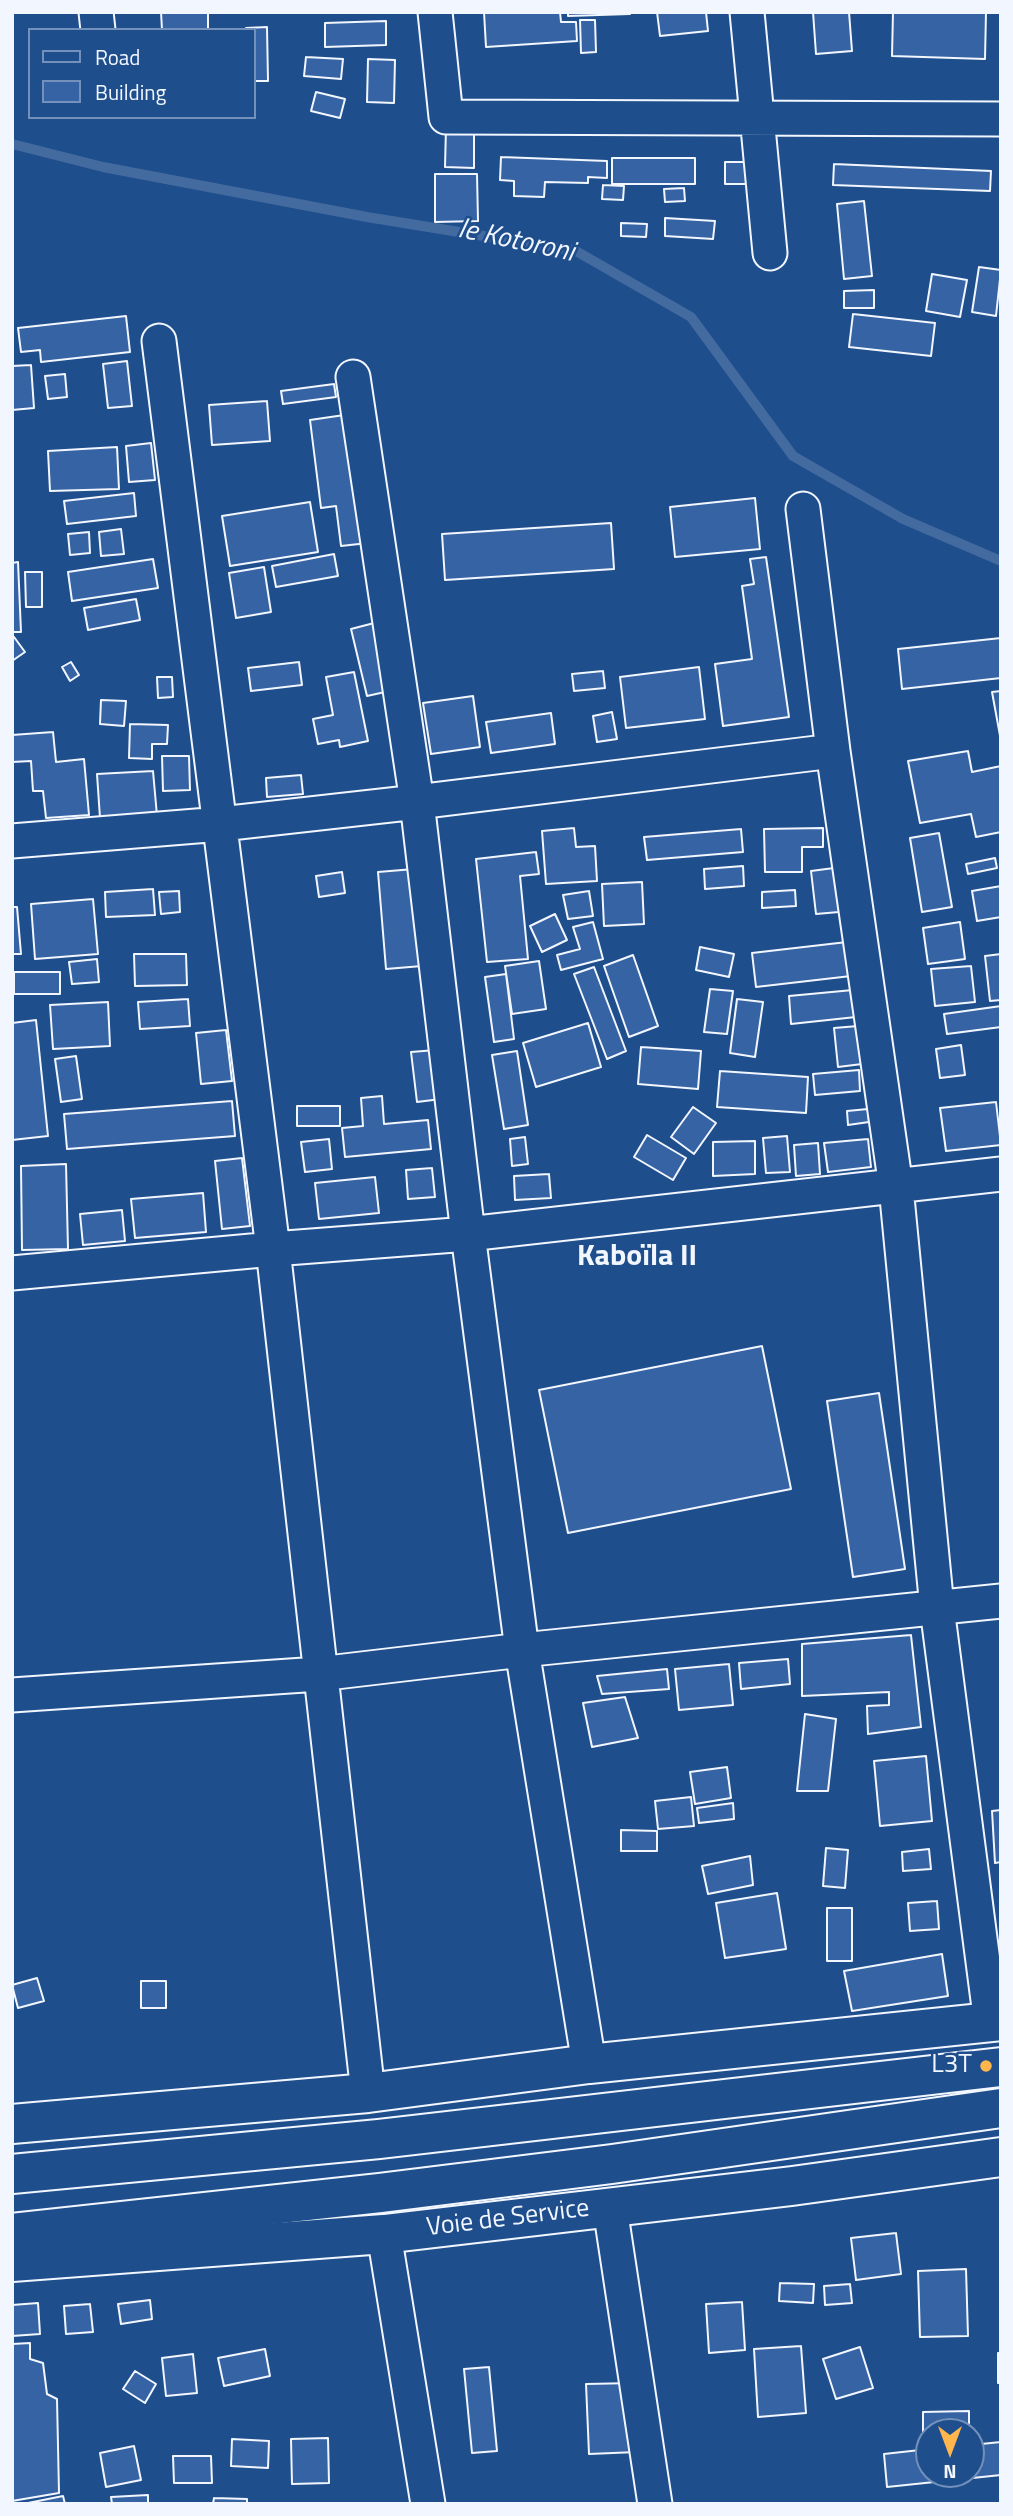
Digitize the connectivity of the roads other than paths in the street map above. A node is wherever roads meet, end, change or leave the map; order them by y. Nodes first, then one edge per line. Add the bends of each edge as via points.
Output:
1 (435, 12) edge
2 (747, 12) edge
3 (758, 119) junction
4 (1001, 119) edge
5 (770, 253) dead end
6 (159, 341) dead end
7 (352, 377) dead end
8 (803, 509) dead end
9 (833, 751) junction
10 (417, 802) junction
11 (220, 824) junction
12 (12, 841) edge
13 (1001, 1174) edge
14 (896, 1187) junction
15 (468, 1234) junction
16 (273, 1249) junction
17 (12, 1273) edge
18 (1001, 1601) edge
19 (937, 1608) junction
20 (522, 1650) junction
21 (319, 1674) junction
22 (12, 1695) edge
23 (996, 2022) edge
24 (589, 2064) junction
25 (1001, 2067) edge
26 (368, 2093) junction
27 (1001, 2108) edge
28 (12, 2124) edge
29 (1001, 2157) edge
30 (12, 2174) edge
31 (610, 2207) junction
32 (12, 2233) edge
33 (384, 2234) junction
34 (12, 2262) edge
35 (428, 2504) edge
36 (655, 2504) edge

1 - 3 street via 446,117
2 - 3 street
3 - 4 street
3 - 5 street
6 - 11 street
7 - 10 street
8 - 9 street
9 - 10 street
9 - 14 street
10 - 11 street
10 - 15 street
11 - 12 street
11 - 16 street
13 - 14 street
14 - 15 street
14 - 19 street
15 - 16 street
15 - 20 street
16 - 17 street
16 - 21 street
18 - 19 street
19 - 20 street
19 - 23 street
20 - 21 street
20 - 24 street
21 - 22 street
21 - 26 street
23 - 24 main road
24 - 26 main road
25 - 30 main road via 379,2139
26 - 28 main road
27 - 32 main road via 585,2167
29 - 31 main road, Voie de Service
31 - 33 main road, Voie de Service
31 - 36 street
33 - 34 main road, Voie de Service
33 - 35 street

